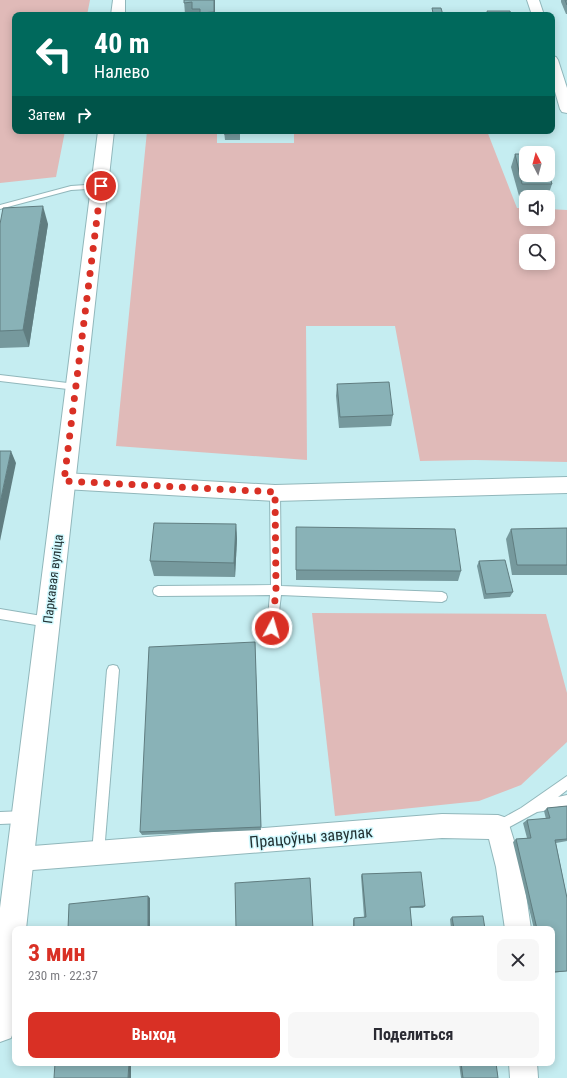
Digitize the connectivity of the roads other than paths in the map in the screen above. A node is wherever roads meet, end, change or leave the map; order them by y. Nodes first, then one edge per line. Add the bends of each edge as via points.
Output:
1 (119, 0) edge
2 (533, 0) edge
3 (118, 12) edge
4 (537, 12) edge
5 (555, 70) edge
6 (567, 109) edge
7 (106, 134) edge
8 (101, 186) junction
9 (0, 207) edge
10 (0, 378) edge
11 (76, 387) junction
12 (64, 481) junction
13 (567, 484) edge
14 (275, 492) junction
15 (276, 590) junction
16 (158, 591) dead end
17 (442, 597) dead end
18 (0, 614) edge
19 (48, 622) junction
20 (272, 628) dead end
21 (113, 670) dead end
22 (567, 782) edge
23 (567, 801) edge
24 (535, 808) junction
25 (25, 817) junction
26 (0, 818) edge
27 (498, 827) junction
28 (98, 853) junction
29 (20, 859) junction
30 (12, 926) edge
31 (12, 926) edge
32 (518, 926) edge
33 (0, 1027) edge
34 (523, 1066) edge
35 (524, 1078) edge

1 - 3 street
2 - 4 street
5 - 6 street
7 - 8 street, Паркавая вуліца
8 - 9 lane via 71,188
8 - 11 street, Паркавая вуліца
10 - 11 lane
11 - 12 street, Паркавая вуліца
12 - 14 street
12 - 19 street, Паркавая вуліца
13 - 14 street
14 - 15 lane
15 - 16 lane
15 - 17 lane
15 - 20 lane
18 - 19 lane
19 - 25 street, Паркавая вуліца
21 - 28 lane
22 - 24 lane
23 - 24 lane
24 - 27 lane
25 - 26 lane
25 - 29 street, Паркавая вуліца
27 - 28 street, Працоўны завулак via 442,826
27 - 32 street via 509,867
28 - 29 street, Працоўны завулак
29 - 31 street, Паркавая вуліца
30 - 33 street, Паркавая вуліца
34 - 35 street

